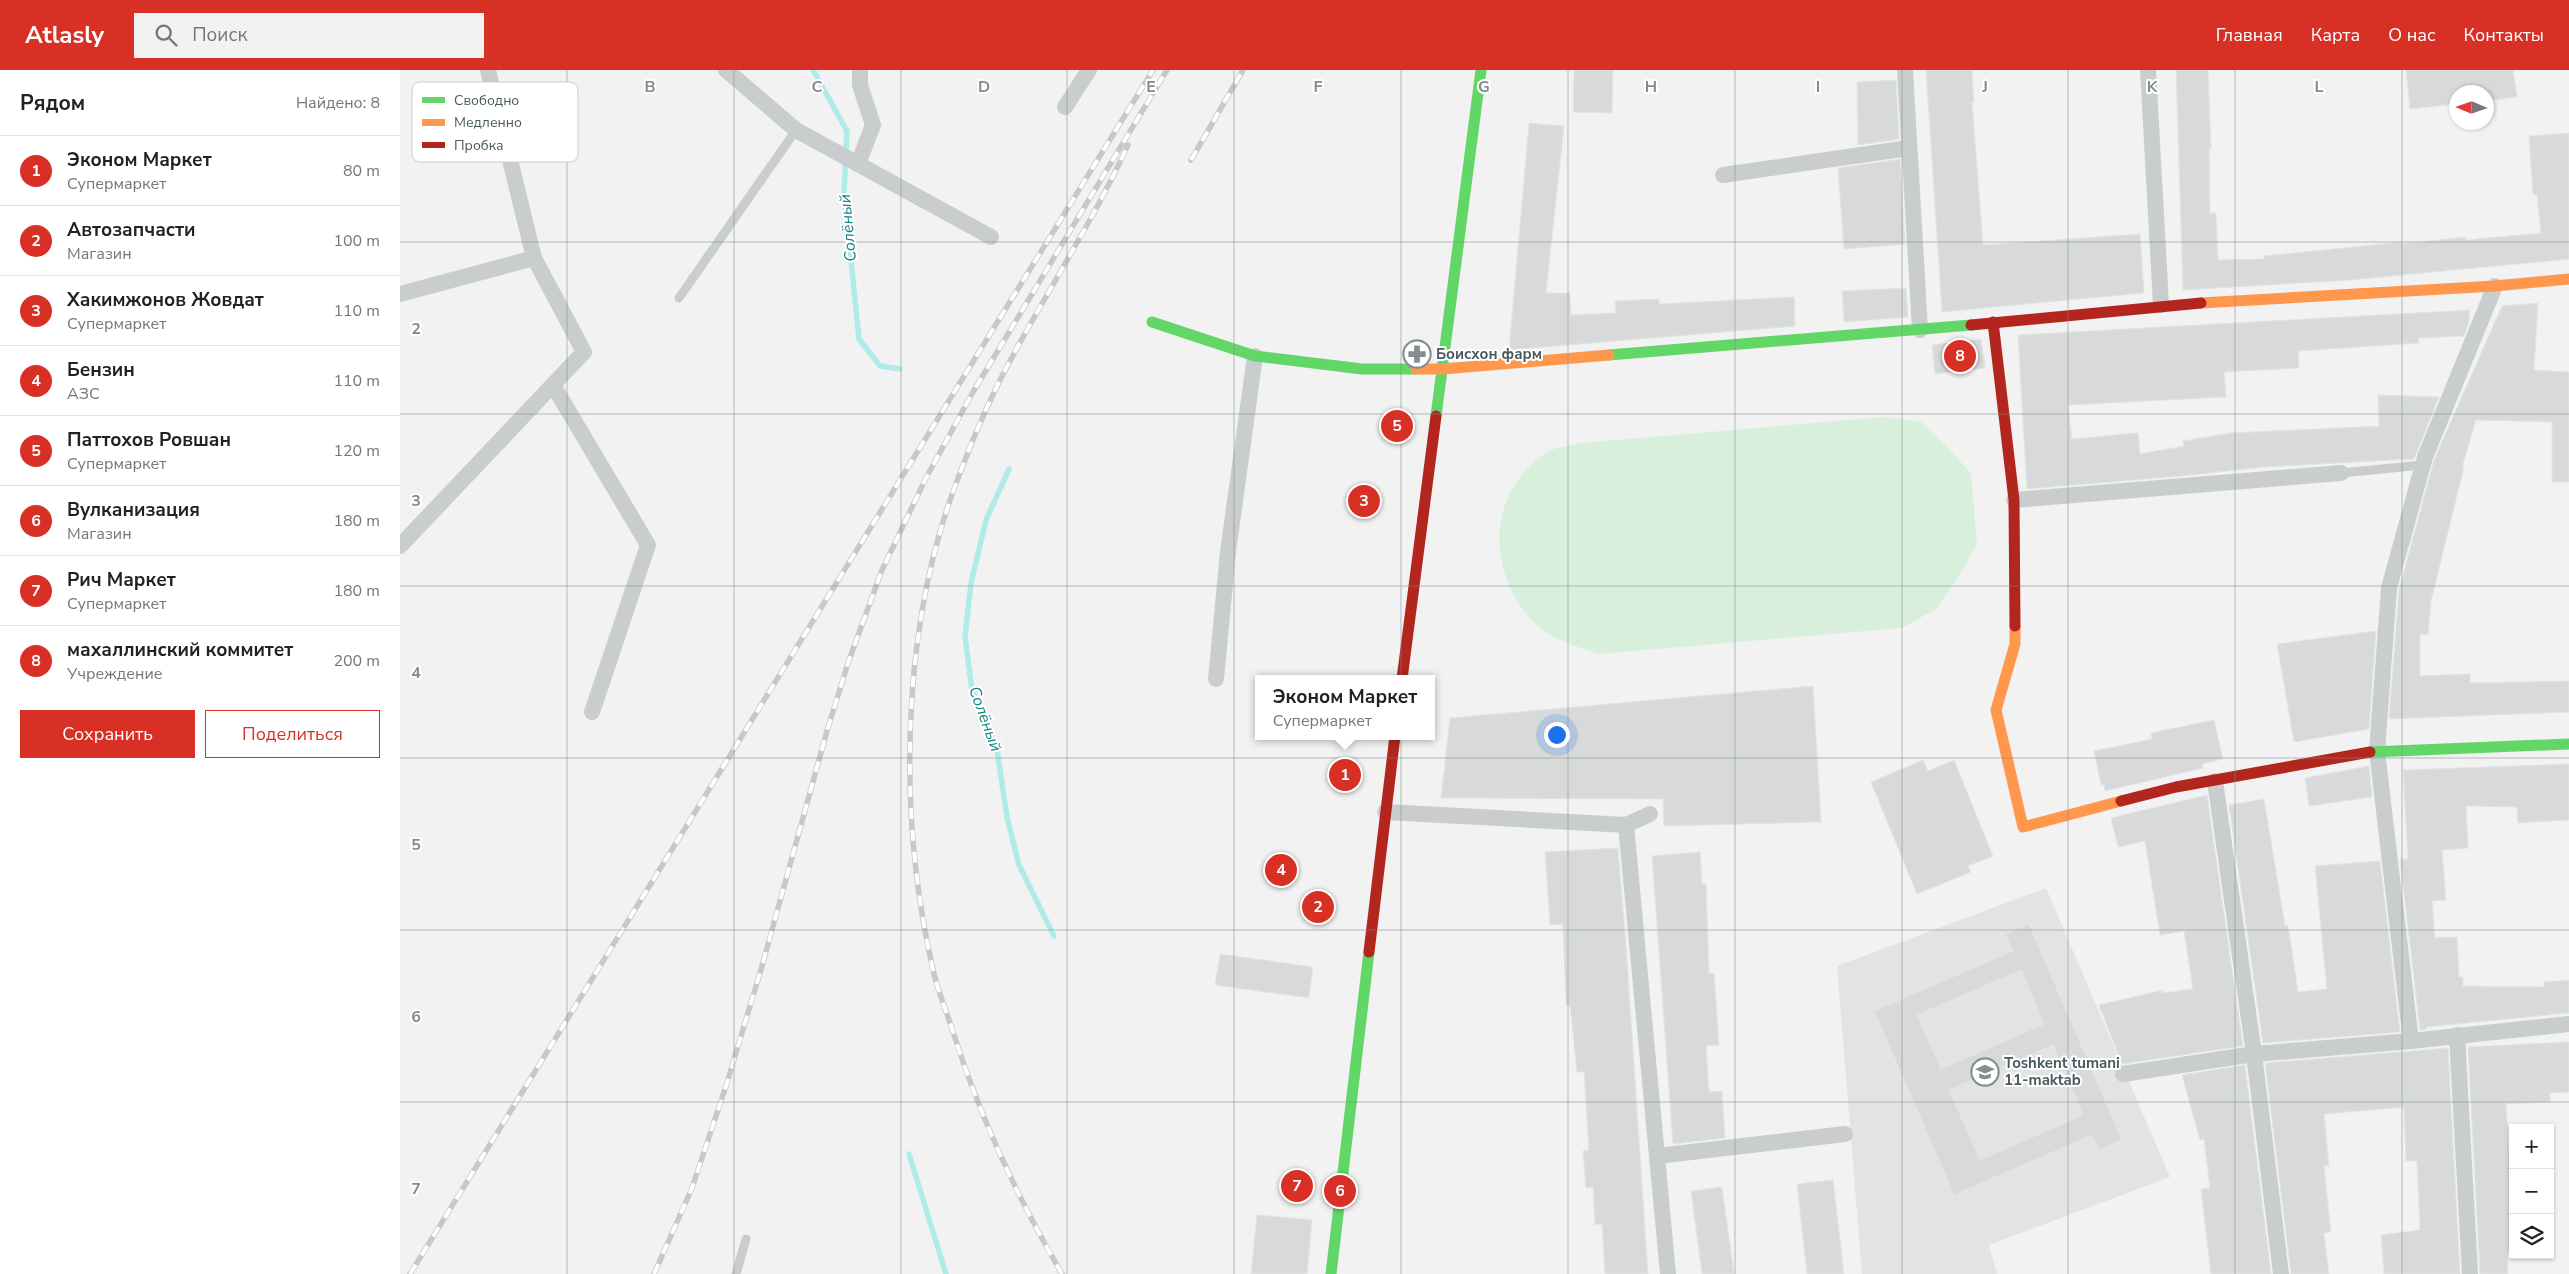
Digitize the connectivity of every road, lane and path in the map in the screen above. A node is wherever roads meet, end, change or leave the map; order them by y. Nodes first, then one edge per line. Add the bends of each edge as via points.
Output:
1 (726, 70) edge
2 (860, 70) edge
3 (1088, 70) edge
4 (1481, 70) edge
5 (1905, 70) edge
6 (2148, 70) edge
7 (1065, 107) dead end
8 (796, 130) junction
9 (1909, 148) junction
10 (511, 162) edge
11 (855, 163) junction
12 (1723, 175) dead end
13 (991, 237) dead end
14 (534, 258) junction
15 (2569, 280) edge
16 (2495, 286) junction
17 (400, 294) edge
18 (679, 298) dead end
19 (2161, 305) junction
20 (1152, 322) dead end
21 (1993, 322) junction
22 (1920, 330) junction
23 (1255, 356) junction
24 (1443, 369) junction
25 (553, 384) junction
26 (2423, 465) junction
27 (2341, 473) joint
28 (2014, 500) junction
29 (400, 546) edge
30 (1403, 675) edge
31 (1216, 679) dead end
32 (592, 712) dead end
33 (1394, 740) edge
34 (2569, 744) edge
35 (2378, 751) junction
36 (2216, 781) junction
37 (1385, 812) junction
38 (1650, 814) dead end
39 (1626, 825) junction
40 (2569, 1024) edge
41 (2457, 1034) junction
42 (2411, 1041) junction
43 (2254, 1054) junction
44 (2123, 1074) dead end
45 (1845, 1134) dead end
46 (1657, 1156) junction
47 (746, 1240) dead end
48 (736, 1274) edge
49 (1331, 1274) edge
50 (1668, 1274) edge
51 (2281, 1274) edge
52 (2470, 1274) edge

1 - 8 street
2 - 11 street via 860,85 873,125
3 - 7 street
4 - 24 street
5 - 9 street
6 - 19 street
8 - 11 street
8 - 18 lane
9 - 12 street
9 - 22 street
10 - 14 street
11 - 13 street
14 - 17 street
14 - 25 street via 584,352
15 - 16 street
16 - 19 street
16 - 26 street
19 - 21 street
20 - 23 street
21 - 22 street
21 - 28 street
22 - 24 street
23 - 24 street via 1362,369
23 - 31 street via 1228,552
24 - 30 street
25 - 29 street
25 - 32 street via 648,545
26 - 27 lane
26 - 35 street via 2389,588
27 - 28 street
28 - 36 street via 2014,644 1996,710 2023,827 2176,787
33 - 37 street
34 - 35 street
35 - 36 street
35 - 42 street
36 - 43 street
37 - 39 street
37 - 49 street
38 - 39 street
39 - 46 street
40 - 41 street
41 - 42 street
41 - 52 street
42 - 43 street
43 - 44 street
43 - 51 street
45 - 46 street
46 - 50 street
47 - 48 lane

